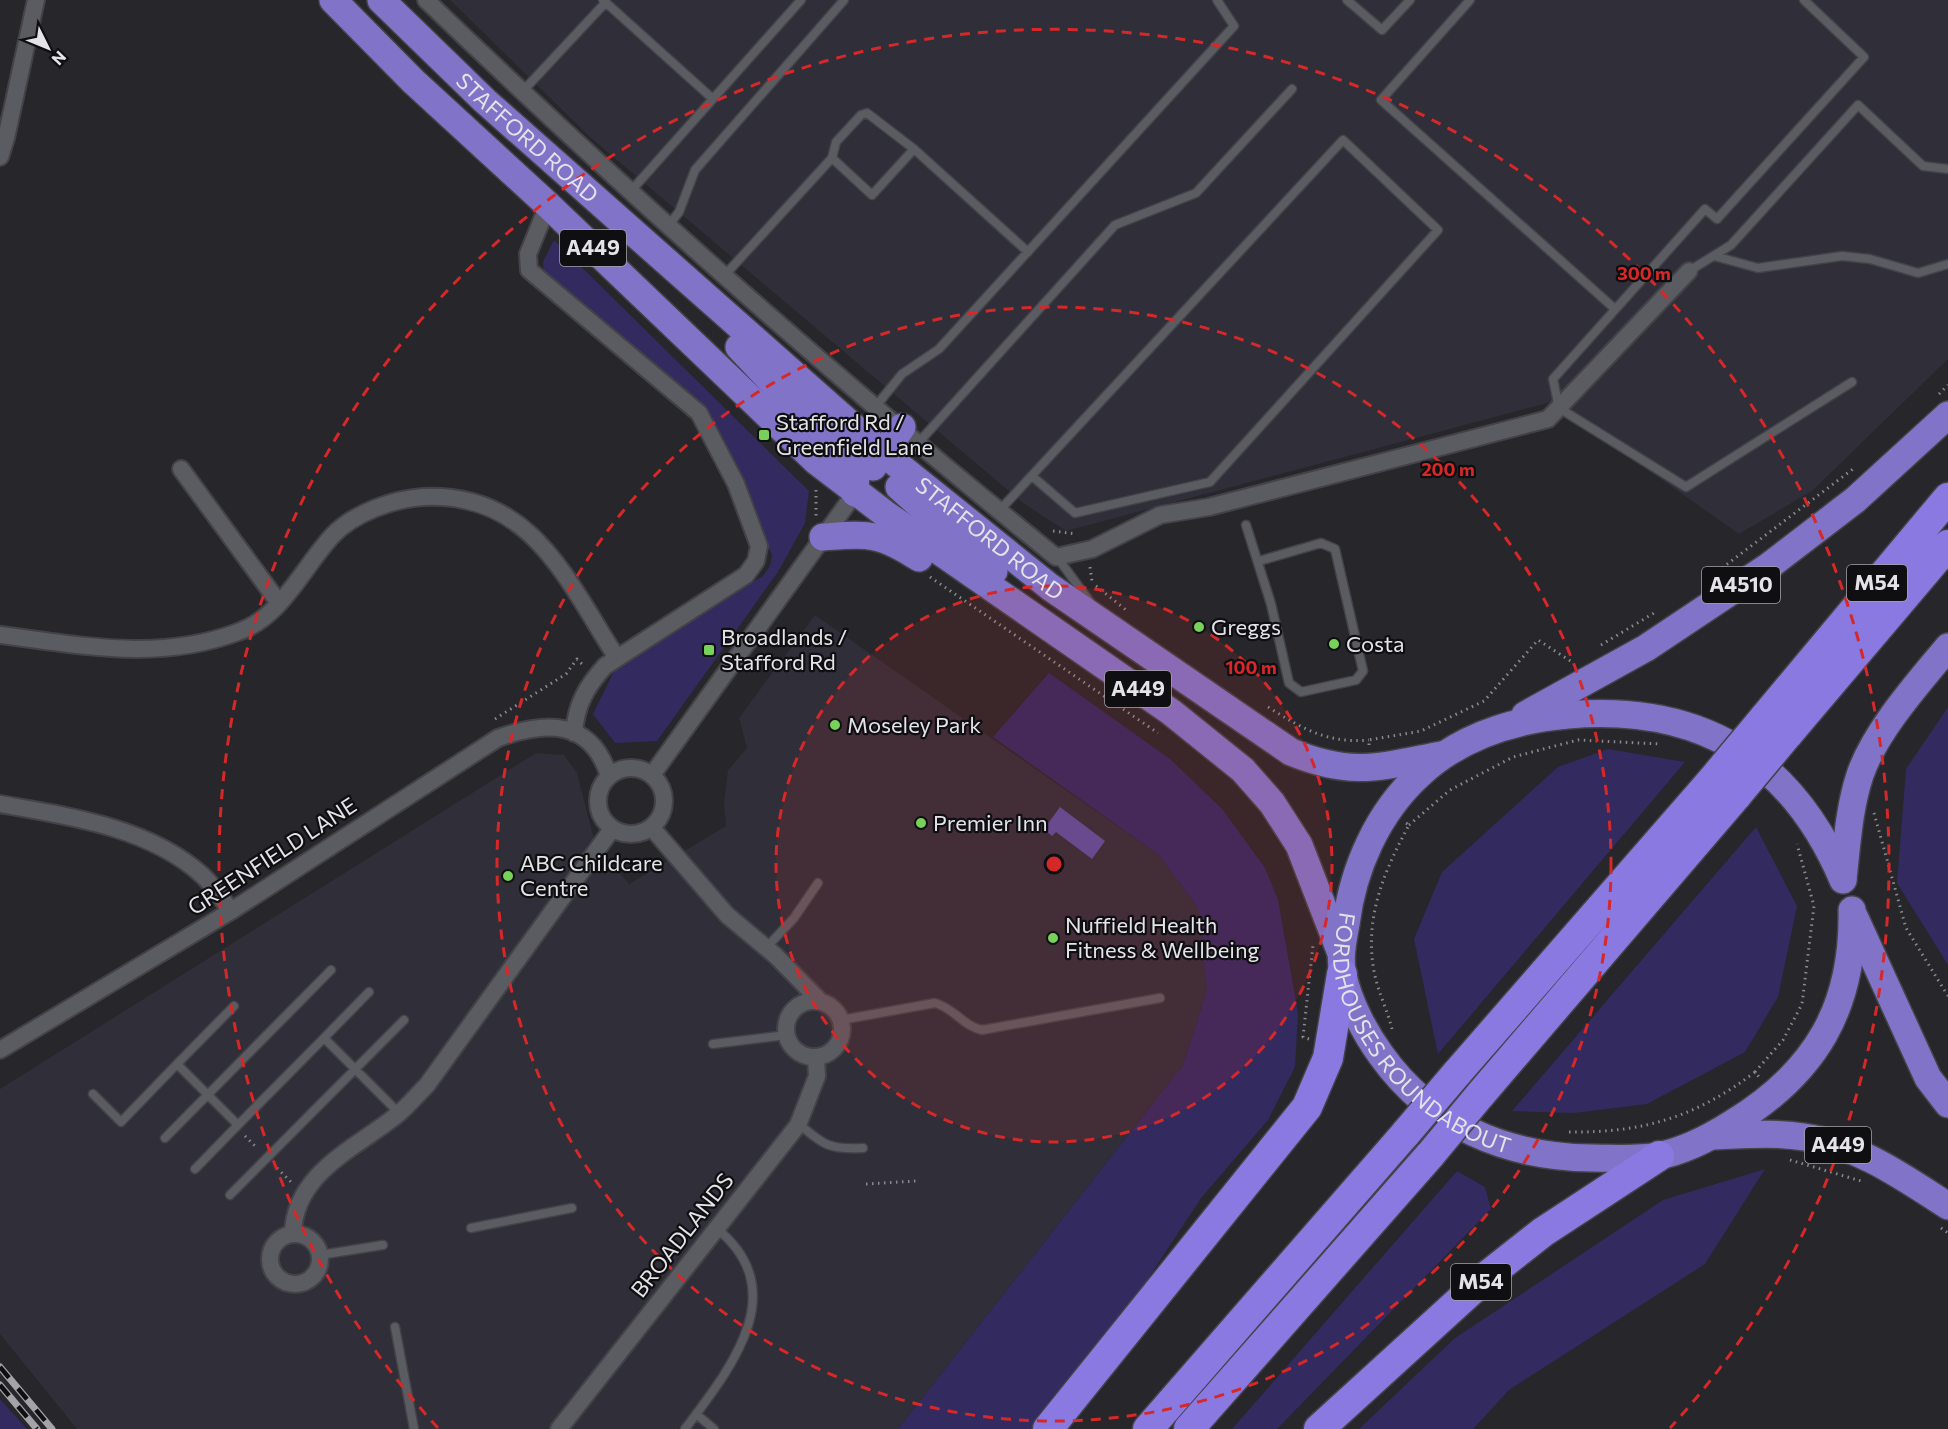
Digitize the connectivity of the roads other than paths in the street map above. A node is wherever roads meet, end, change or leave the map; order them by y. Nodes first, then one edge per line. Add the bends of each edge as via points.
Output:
1 (36, 0) edge
2 (333, 0) edge
3 (381, 0) edge
4 (426, 0) edge
5 (801, 0) edge
6 (844, 0) edge
7 (1217, 0) edge
8 (1347, 0) edge
9 (1410, 0) edge
10 (1470, 0) edge
11 (1804, 0) edge
12 (604, 1) edge
13 (1292, 89) dead end
14 (522, 92) junction
15 (713, 99) junction
16 (914, 149) junction
17 (0, 157) edge
18 (832, 158) junction
19 (1948, 169) edge
20 (630, 192) junction
21 (548, 206) junction
22 (668, 226) junction
23 (1028, 252) junction
24 (1714, 255) junction
25 (1948, 264) edge
26 (1689, 272) joint
27 (724, 277) junction
28 (703, 294) junction
29 (1615, 309) junction
30 (1852, 382) dead end
31 (876, 406) junction
32 (1559, 408) junction
33 (1948, 415) edge
34 (910, 434) junction
35 (883, 453) junction
36 (181, 469) dead end
37 (1032, 476) junction
38 (855, 493) junction
39 (1948, 498) edge
40 (999, 512) junction
41 (1246, 525) dead end
42 (823, 537) junction
43 (1948, 545) edge
44 (1056, 557) junction
45 (1259, 561) junction
46 (279, 603) junction
47 (1042, 622) junction
48 (1102, 624) junction
49 (0, 634) edge
50 (1948, 647) edge
51 (617, 658) junction
52 (1511, 723) junction
53 (1775, 726) junction
54 (574, 733) junction
55 (1441, 754) junction
56 (652, 775) junction
57 (609, 777) junction
58 (1726, 786) junction
59 (0, 804) edge
60 (652, 828) junction
61 (612, 829) junction
62 (1843, 880) junction
63 (818, 883) dead end
64 (1852, 910) junction
65 (231, 911) junction
66 (766, 948) junction
67 (1342, 964) junction
68 (331, 970) dead end
69 (792, 975) junction
70 (369, 992) dead end
71 (1160, 998) dead end
72 (820, 1002) junction
73 (234, 1006) dead end
74 (791, 1014) junction
75 (404, 1020) dead end
76 (841, 1020) junction
77 (787, 1035) junction
78 (324, 1038) junction
79 (713, 1044) dead end
80 (0, 1050) edge
81 (816, 1058) junction
82 (177, 1064) junction
83 (356, 1069) junction
84 (93, 1094) dead end
85 (208, 1095) junction
86 (1948, 1104) edge
87 (399, 1113) junction
88 (798, 1124) junction
89 (238, 1125) junction
90 (1712, 1136) junction
91 (165, 1138) dead end
92 (863, 1148) dead end
93 (1659, 1156) junction
94 (195, 1169) dead end
95 (230, 1195) dead end
96 (572, 1208) dead end
97 (1944, 1217) edge
98 (471, 1228) dead end
99 (716, 1228) junction
100 (293, 1234) junction
101 (383, 1245) dead end
102 (320, 1255) junction
103 (395, 1327) dead end
104 (696, 1414) junction
105 (414, 1429) edge
106 (559, 1429) edge
107 (685, 1429) edge
108 (714, 1429) edge
109 (1048, 1429) edge
110 (1148, 1429) edge
111 (1189, 1429) edge
112 (1319, 1429) edge

1 - 17 street
2 - 21 highway, STAFFORD ROAD / A449 via 413,81
3 - 28 highway, STAFFORD ROAD / A449 via 485,101
4 - 14 street
5 - 15 lane
6 - 22 lane via 695,170 679,212
7 - 23 lane via 1234,26
8 - 9 lane via 1382,30
10 - 29 lane via 1381,100
11 - 29 lane via 1864,57 1717,219 1705,209
12 - 14 lane
12 - 15 lane
13 - 34 lane via 1196,193 1115,225
14 - 20 street
15 - 20 lane
16 - 18 lane via 872,195
16 - 18 lane via 867,113 836,142
16 - 23 lane
18 - 27 lane
19 - 24 lane via 1923,166 1858,105 1731,245
20 - 22 street
21 - 38 highway, STAFFORD ROAD / A449 via 780,428
21 - 51 street, STAFFORD ROAD via 528,254 529,270 699,413 736,484 759,546 756,561 746,575
22 - 27 street
23 - 31 lane via 939,349 902,374
24 - 25 lane via 1758,268 1842,256 1870,259 1918,273
24 - 26 lane
26 - 32 street
27 - 31 street
28 - 35 highway, STAFFORD ROAD / A449
28 - 38 highway via 742,352 843,449 856,473
29 - 32 lane via 1553,379
30 - 32 lane via 1686,487
31 - 34 street
32 - 44 street via 1548,419 1209,507 1160,515 1092,549
33 - 52 highway, A4510 via 1855,500 1769,566 1646,648
34 - 35 highway
34 - 40 street
35 - 38 highway
35 - 47 highway via 890,479 990,567
35 - 48 highway, STAFFORD ROAD / A449 via 1012,558
36 - 46 street
37 - 37 lane via 1343,140 1438,230 1210,482 1075,513
37 - 40 lane
38 - 42 street
38 - 47 highway, STAFFORD ROAD / A449
39 - 53 highway, M54
40 - 44 street
41 - 45 lane via 1254,557
42 - 47 highway via 874,534 893,541 945,575
42 - 56 street
43 - 53 highway, M54
44 - 48 lane
45 - 45 lane via 1321,543 1335,549 1363,671 1356,680 1301,692 1289,683
46 - 49 street via 240,632 152,651
46 - 51 street via 334,534 367,512 404,498 441,496 467,500 503,513 544,546
47 - 67 highway, STAFFORD ROAD / A449 via 1171,712 1243,770 1272,803 1299,845
48 - 55 highway, STAFFORD ROAD / A449 via 1291,752 1311,760 1370,770
50 - 62 highway via 1896,714 1861,772 1853,798
51 - 54 street via 596,676 576,709
52 - 55 highway, FORDHOUSES ROUNDABOUT
52 - 62 highway, FORDHOUSES ROUNDABOUT via 1602,712 1642,715 1706,733 1735,747 1786,787 1813,819
53 - 58 highway, M54, bridge
54 - 57 street, GREENFIELD LANE via 604,761
54 - 65 street, GREENFIELD LANE via 546,725 498,738
55 - 67 highway, FORDHOUSES ROUNDABOUT via 1389,810 1367,849 1347,910
56 - 57 street via 625,768
56 - 60 street via 665,801
57 - 61 street via 602,784 598,804
58 - 110 highway, M54, bridge via 1457,1073
58 - 111 highway, M54, bridge via 1431,1154
59 - 65 street via 131,834 166,848 203,876
60 - 61 street via 632,835
60 - 66 street via 728,915
61 - 87 street via 448,1058
62 - 64 highway, FORDHOUSES ROUNDABOUT
63 - 66 lane via 794,918
64 - 86 highway via 1923,1068
64 - 90 highway, FORDHOUSES ROUNDABOUT via 1849,967 1822,1038 1774,1095
65 - 80 street, GREENFIELD LANE
66 - 69 street
67 - 93 highway, FORDHOUSES ROUNDABOUT via 1358,1014 1379,1053 1412,1093 1440,1117 1486,1139 1526,1151 1567,1158
67 - 109 highway via 1331,1045 1307,1107
68 - 85 lane
69 - 72 street
69 - 74 street
70 - 78 lane
71 - 76 lane via 982,1030 972,1028 946,1006 935,1003
72 - 74 street via 805,1002
72 - 76 street via 836,1011
73 - 82 lane
74 - 77 street
75 - 83 lane
76 - 81 street via 838,1045
77 - 79 lane
77 - 81 street via 793,1048
78 - 83 lane
78 - 89 lane
81 - 88 street, BROADLANDS via 817,1076
82 - 84 lane via 121,1122
82 - 85 lane
83 - 87 lane
83 - 95 lane
85 - 89 lane
85 - 91 lane
87 - 100 street via 349,1147 321,1173 297,1205
88 - 92 lane via 834,1148
88 - 99 street, BROADLANDS
89 - 94 lane
90 - 93 highway, FORDHOUSES ROUNDABOUT
90 - 97 highway, A449 via 1790,1136 1835,1144 1866,1156
93 - 112 highway, M54 via 1543,1232 1487,1276
96 - 98 lane
99 - 104 lane via 738,1248 745,1262 754,1295 753,1312 741,1347
99 - 106 street, BROADLANDS
100 - 102 street via 308,1237
100 - 102 street via 279,1239 269,1254 272,1272 280,1280 293,1285 310,1280 318,1269
101 - 102 lane
103 - 105 lane
104 - 107 lane
104 - 108 lane

